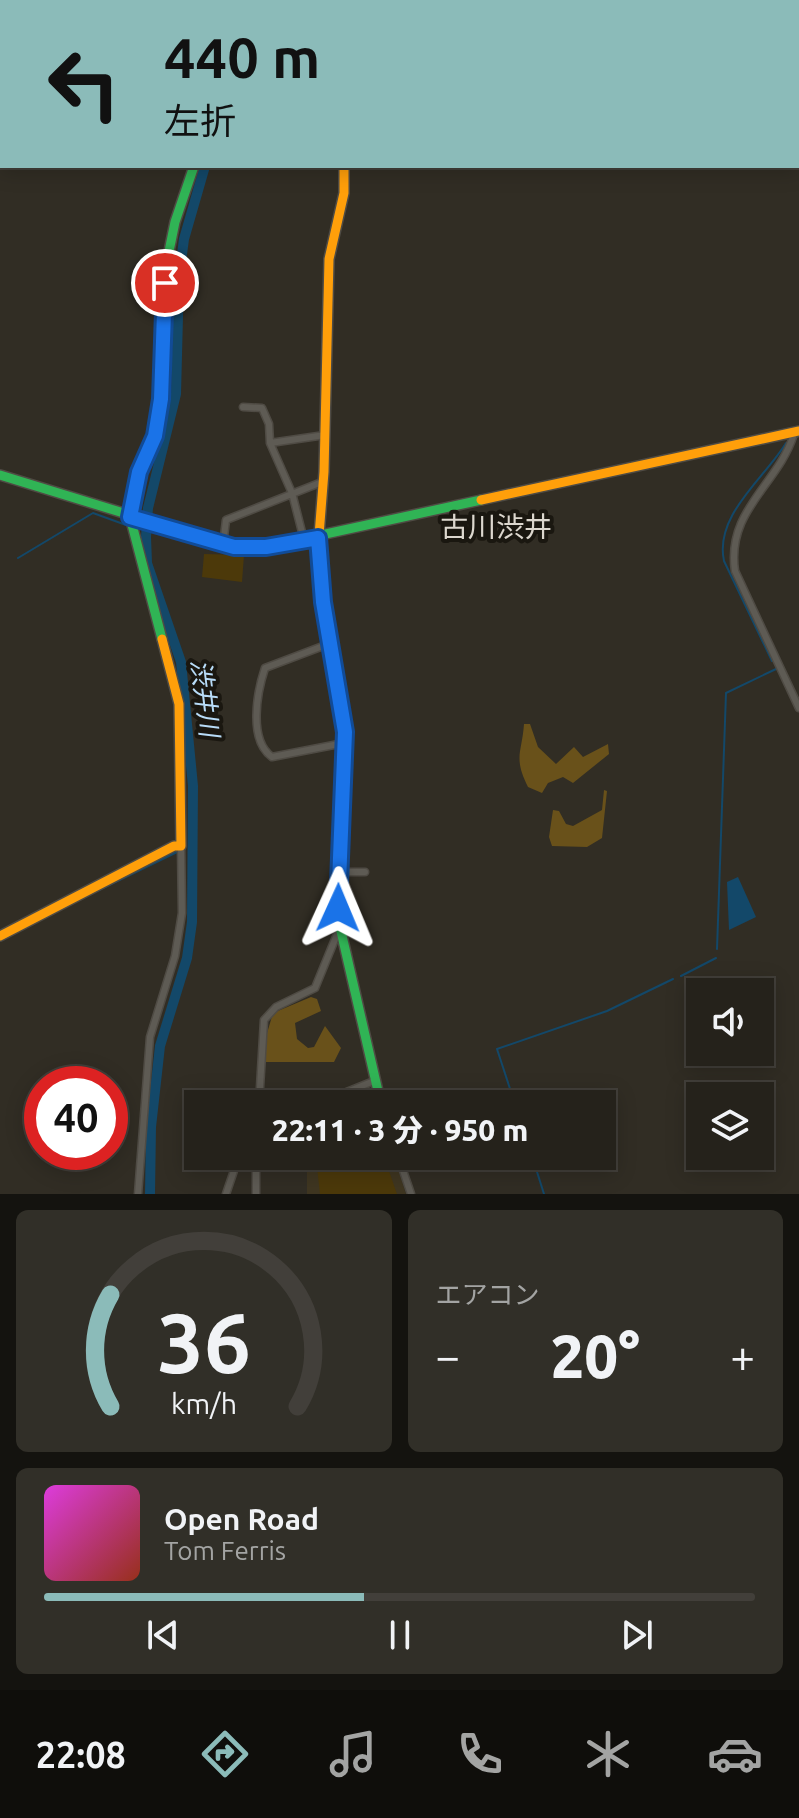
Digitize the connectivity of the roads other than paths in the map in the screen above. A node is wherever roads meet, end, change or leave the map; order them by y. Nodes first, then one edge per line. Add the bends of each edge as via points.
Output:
1 (193, 168) edge
2 (344, 168) edge
3 (243, 407) dead end
4 (796, 432) edge
5 (325, 435) junction
6 (270, 443) junction
7 (0, 475) edge
8 (322, 482) junction
9 (293, 495) junction
10 (131, 518) junction
11 (318, 538) junction
12 (304, 540) junction
13 (223, 545) junction
14 (331, 643) junction
15 (799, 708) edge
16 (344, 743) junction
17 (181, 846) junction
18 (339, 872) junction
19 (365, 872) dead end
20 (340, 927) junction
21 (0, 936) edge
22 (374, 1081) junction
23 (260, 1090) edge
24 (352, 1090) edge
25 (377, 1090) edge
26 (234, 1170) edge
27 (256, 1170) edge
28 (403, 1170) edge
29 (138, 1194) edge
30 (226, 1194) edge
31 (256, 1194) edge
32 (411, 1194) edge

1 - 10 street via 166,266 164,365 155,436 139,472
2 - 5 street via 344,193 329,259
3 - 6 street via 262,408
4 - 11 street
4 - 15 street via 748,508 732,549 735,571
5 - 6 street
5 - 8 street
6 - 9 street
7 - 10 street
8 - 9 street
8 - 11 street
9 - 12 street
9 - 13 street via 226,520
10 - 13 street
10 - 17 street via 179,704
11 - 12 street
11 - 14 street
12 - 13 street via 266,547
14 - 16 street
14 - 16 street via 265,668 256,726 262,747 272,757
16 - 18 street
17 - 21 street
17 - 29 street via 182,913 150,1037
18 - 19 street
18 - 20 street
20 - 22 street
20 - 23 street via 315,988 276,1007 264,1020
22 - 24 street
22 - 25 street
26 - 30 street
27 - 31 street
28 - 32 street

